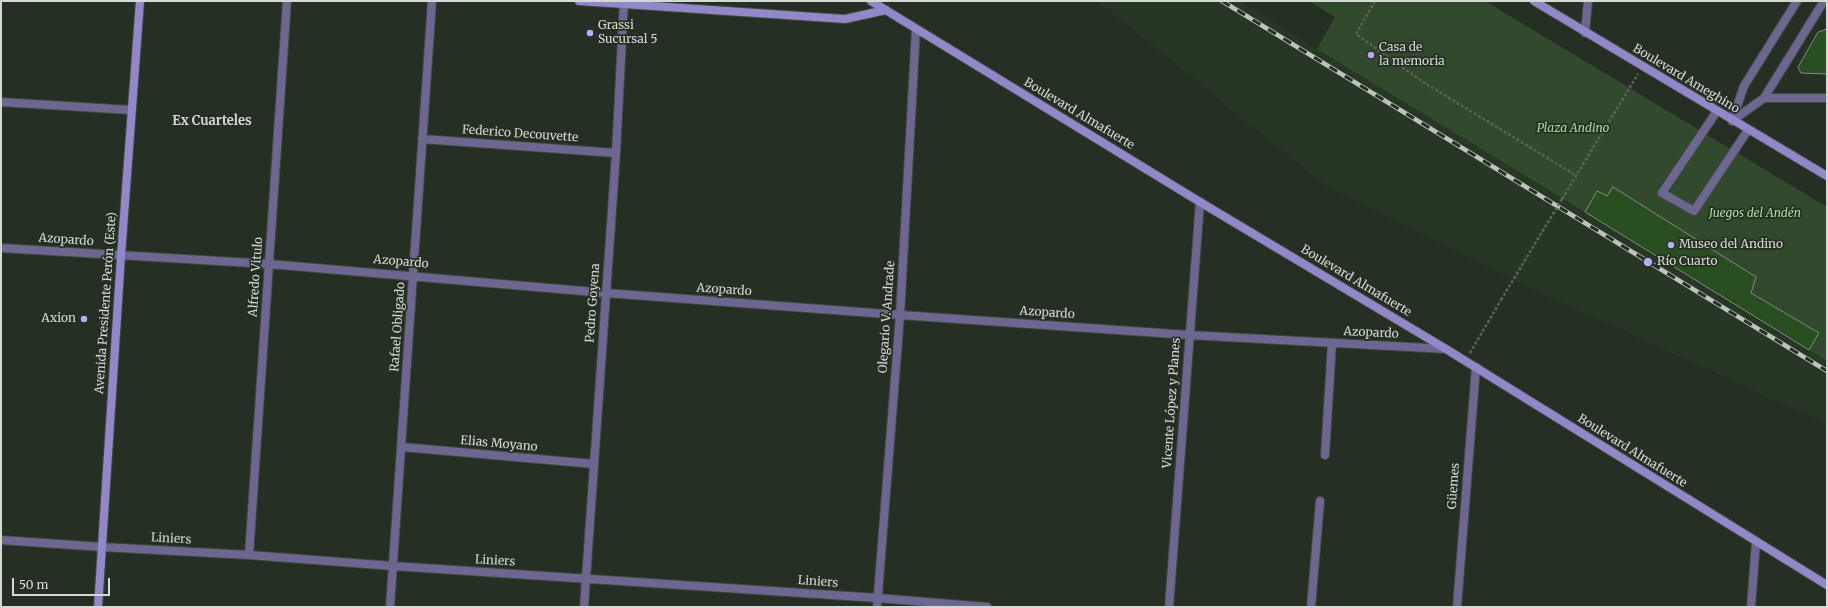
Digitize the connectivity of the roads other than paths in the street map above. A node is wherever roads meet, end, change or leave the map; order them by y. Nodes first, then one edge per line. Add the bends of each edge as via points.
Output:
1 (140, 1) edge
2 (287, 1) edge
3 (432, 1) edge
4 (579, 1) edge
5 (871, 1) edge
6 (1534, 1) edge
7 (1588, 1) edge
8 (1824, 1) edge
9 (624, 2) edge
10 (1794, 3) edge
11 (886, 10) junction
12 (916, 29) junction
13 (1585, 33) junction
14 (1764, 98) junction
15 (1827, 98) edge
16 (1, 102) edge
17 (131, 110) junction
18 (1717, 111) junction
19 (1732, 120) junction
20 (1748, 130) junction
21 (422, 139) junction
22 (616, 153) junction
23 (1827, 176) edge
24 (1200, 202) junction
25 (1, 248) edge
26 (121, 256) junction
27 (268, 264) junction
28 (414, 275) junction
29 (606, 293) junction
30 (900, 315) junction
31 (1189, 335) junction
32 (1332, 342) junction
33 (1446, 349) junction
34 (1476, 367) junction
35 (402, 448) junction
36 (1325, 455) dead end
37 (594, 464) junction
38 (1320, 502) dead end
39 (1, 540) edge
40 (1756, 542) junction
41 (102, 548) junction
42 (249, 555) junction
43 (393, 566) junction
44 (586, 578) junction
45 (1827, 585) edge
46 (878, 598) junction
47 (98, 607) edge
48 (390, 607) edge
49 (584, 607) edge
50 (877, 607) edge
51 (987, 607) edge
52 (1169, 607) edge
53 (1311, 607) edge
54 (1457, 607) edge
55 (1751, 607) edge

1 - 17 main road, Avenida Presidente Perón (Este)
2 - 27 street, Alfredo Vitulo
3 - 21 street, Rafael Obligado
4 - 9 main road
5 - 11 main road, Boulevard Almafuerte
6 - 13 main road, Boulevard Ameghino
7 - 13 street
8 - 14 street
9 - 11 main road via 845,19
9 - 22 street, Pedro Goyena
10 - 19 street via 1744,86
11 - 12 main road, Boulevard Almafuerte
12 - 24 main road, Boulevard Almafuerte
12 - 30 street, Olegario V. Andrade
13 - 18 main road, Boulevard Ameghino
14 - 15 street
14 - 19 street
16 - 17 street
17 - 26 main road, Avenida Presidente Perón (Este)
18 - 19 main road, Boulevard Ameghino
18 - 20 street via 1662,193 1694,211
19 - 20 main road, Boulevard Ameghino
20 - 23 main road, Boulevard Ameghino
21 - 22 street, Federico Decouvette
21 - 28 street, Rafael Obligado
22 - 29 street, Pedro Goyena
24 - 31 street, Vicente López y Planes
24 - 33 main road, Boulevard Almafuerte
25 - 26 street, Azopardo
26 - 27 street, Azopardo
26 - 41 main road, Avenida Presidente Perón (Este)
27 - 28 street, Azopardo
27 - 42 street, Alfredo Vitulo
28 - 29 street, Azopardo
28 - 35 street, Rafael Obligado
29 - 30 street, Azopardo
29 - 37 street, Pedro Goyena
30 - 31 street, Azopardo
30 - 46 street, Olegario V. Andrade
31 - 32 street, Azopardo
31 - 52 street, Vicente López y Planes
32 - 33 street, Azopardo
32 - 36 street
33 - 34 main road, Boulevard Almafuerte
34 - 40 main road, Boulevard Almafuerte
34 - 54 street, Güemes
35 - 37 street, Elias Moyano
35 - 43 street, Rafael Obligado
37 - 44 street, Pedro Goyena
38 - 53 street
39 - 41 street, Liniers
40 - 45 main road, Boulevard Almafuerte
40 - 55 street
41 - 42 street, Liniers
41 - 47 main road, Avenida Presidente Perón (Este)
42 - 43 street, Liniers
43 - 44 street, Liniers
43 - 48 street, Rafael Obligado
44 - 46 street, Liniers
44 - 49 street, Pedro Goyena
46 - 50 street, Olegario V. Andrade
46 - 51 street, Liniers

